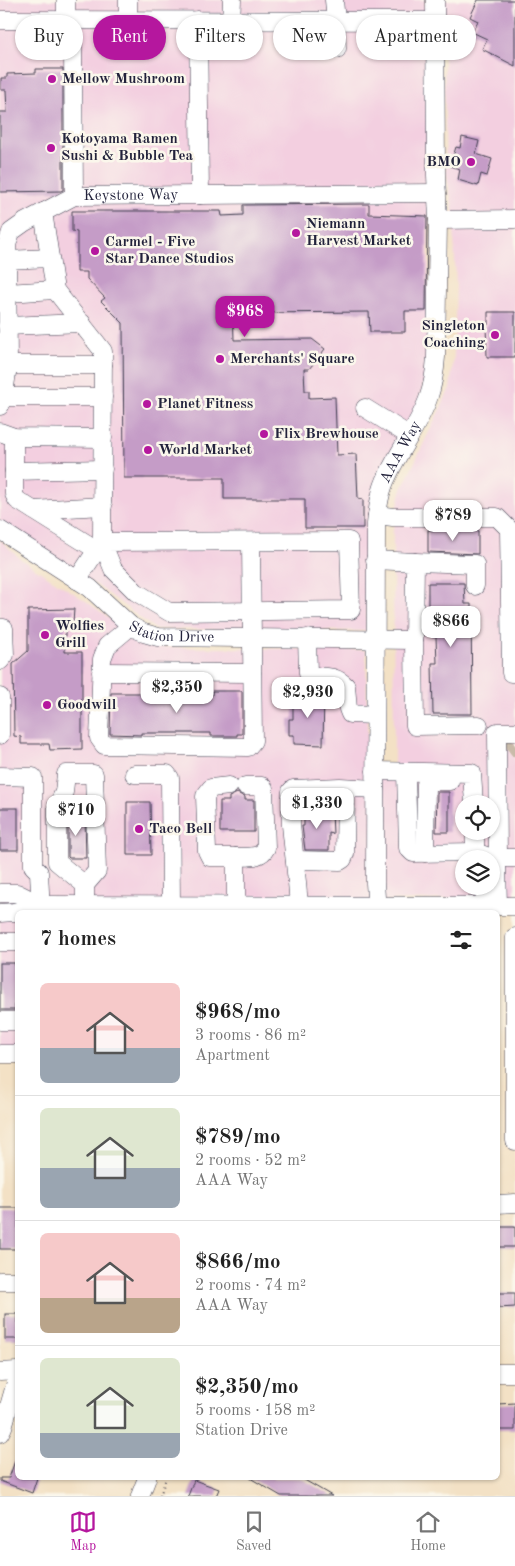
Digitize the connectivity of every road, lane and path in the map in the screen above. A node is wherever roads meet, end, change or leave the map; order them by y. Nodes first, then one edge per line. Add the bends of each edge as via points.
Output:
1 (66, 0) edge
2 (128, 0) edge
3 (232, 0) edge
4 (334, 0) edge
5 (434, 0) edge
6 (68, 15) edge
7 (128, 15) edge
8 (231, 15) edge
9 (335, 15) edge
10 (434, 15) edge
11 (0, 20) edge
12 (15, 20) edge
13 (73, 60) edge
14 (198, 60) edge
15 (435, 60) edge
16 (437, 193) junction
17 (200, 195) junction
18 (74, 196) junction
19 (43, 212) junction
20 (515, 219) edge
21 (438, 220) junction
22 (50, 258) junction
23 (7, 260) junction
24 (55, 290) junction
25 (7, 293) junction
26 (82, 323) junction
27 (7, 326) junction
28 (8, 365) junction
29 (103, 365) junction
30 (103, 397) junction
31 (2, 402) edge
32 (365, 408) dead end
33 (7, 435) edge
34 (410, 436) junction
35 (103, 438) junction
36 (103, 469) junction
37 (14, 471) junction
38 (103, 506) junction
39 (33, 510) junction
40 (377, 515) junction
41 (0, 530) edge
42 (251, 542) junction
43 (100, 546) junction
44 (374, 560) junction
45 (415, 562) junction
46 (77, 580) junction
47 (475, 586) dead end
48 (513, 609) edge
49 (252, 611) junction
50 (131, 626) junction
51 (0, 628) edge
52 (252, 638) junction
53 (307, 638) junction
54 (375, 640) junction
55 (414, 640) junction
56 (0, 661) edge
57 (101, 672) junction
58 (252, 672) junction
59 (515, 673) edge
60 (0, 697) edge
61 (375, 715) junction
62 (479, 725) dead end
63 (515, 732) tunnel mouth
64 (0, 735) edge
65 (508, 750) tunnel mouth
66 (406, 772) junction
67 (134, 774) dead end
68 (0, 776) edge
69 (375, 780) junction
70 (473, 780) junction
71 (343, 788) junction
72 (474, 795) edge
73 (498, 795) edge
74 (500, 814) edge
75 (425, 853) junction
76 (455, 855) edge
77 (236, 857) junction
78 (295, 860) junction
79 (85, 885) junction
80 (0, 894) edge
81 (491, 895) edge
82 (85, 905) junction
83 (171, 905) junction
84 (236, 905) junction
85 (299, 906) junction
86 (499, 906) edge
87 (41, 909) edge
88 (121, 909) edge
89 (272, 909) edge
90 (377, 909) edge
91 (15, 912) edge
92 (0, 913) edge
93 (515, 937) edge
94 (0, 942) edge
95 (15, 942) edge
96 (0, 1021) edge
97 (15, 1022) edge
98 (514, 1042) edge
99 (0, 1054) edge
100 (15, 1054) edge
101 (515, 1141) edge
102 (515, 1203) edge
103 (500, 1204) edge
104 (0, 1281) edge
105 (15, 1281) edge
106 (500, 1373) edge
107 (515, 1373) edge
108 (15, 1385) edge
109 (0, 1433) edge
110 (146, 1480) edge
111 (165, 1480) edge
112 (140, 1496) edge
113 (160, 1496) edge

1 - 6 street
2 - 7 street
3 - 8 street
4 - 9 street
5 - 10 street, AAA Way
11 - 12 street
13 - 18 street
14 - 17 street
15 - 16 street, AAA Way
16 - 17 street, Keystone Way
16 - 21 street, AAA Way
17 - 18 street, Keystone Way
18 - 19 street, Keystone Way
19 - 22 street
19 - 23 street, Keystone Way via 11,232 6,245
20 - 21 street
21 - 34 street, AAA Way via 434,380
22 - 23 street
22 - 24 street
23 - 25 street, Keystone Way
24 - 25 street
24 - 26 street
25 - 27 street, Keystone Way
26 - 27 street
26 - 29 street via 103,351
27 - 28 street, Keystone Way
28 - 29 street
28 - 31 street, Keystone Way
29 - 30 street
30 - 31 street
30 - 35 street
32 - 34 street
33 - 35 street
33 - 37 street
34 - 40 street, AAA Way via 387,476
35 - 36 street
36 - 37 street
36 - 38 street
37 - 39 street via 14,494 17,500
38 - 39 street
38 - 43 street
39 - 43 street
40 - 44 street, AAA Way
40 - 48 street via 497,517 509,529
41 - 46 street, Station Drive
42 - 43 street
42 - 49 street
42 - 49 street via 349,541 351,610
43 - 46 street
43 - 49 street via 113,569 136,592 169,612
44 - 45 street
44 - 54 street, AAA Way
45 - 47 street via 475,564
45 - 55 street
46 - 50 street, Station Drive
48 - 59 street via 511,673
49 - 52 street
50 - 52 street, Station Drive via 158,637
50 - 57 street via 107,646
51 - 56 street via 4,628 5,655
52 - 53 street, Station Drive
52 - 58 street
53 - 54 street, Station Drive
53 - 61 street via 308,673 331,677 346,686 350,714
54 - 55 street, Station Drive
54 - 61 street, AAA Way
55 - 62 street via 415,726
57 - 58 street
57 - 58 street via 99,738 104,745 248,747 254,742
60 - 64 street
61 - 69 street, AAA Way
63 - 73 street via 497,732
65 - 74 street
66 - 69 street
66 - 70 street via 472,772
66 - 75 street via 408,848 414,853
67 - 83 street via 167,774 170,778
68 - 87 street via 33,777 33,866 39,872
69 - 71 street
69 - 90 street, AAA Way
70 - 72 street
70 - 75 street via 431,781 426,784
71 - 78 street via 343,859
71 - 78 street via 291,791
75 - 76 street
77 - 77 street via 258,856 266,848 262,786 211,788 205,796 207,852 210,857
77 - 84 street
78 - 85 street
79 - 79 street via 97,871 94,774 66,774 64,792 57,807 56,862
79 - 82 street
80 - 87 street via 17,893
81 - 86 street
82 - 87 street
82 - 88 street
83 - 84 street
83 - 88 street
84 - 89 street
85 - 89 street
85 - 90 street
86 - 90 street
91 - 92 street
93 - 98 street
94 - 95 street
96 - 97 street
98 - 101 street
99 - 100 street
102 - 103 street
104 - 105 street
106 - 107 street
108 - 109 street
110 - 112 street
111 - 113 path

